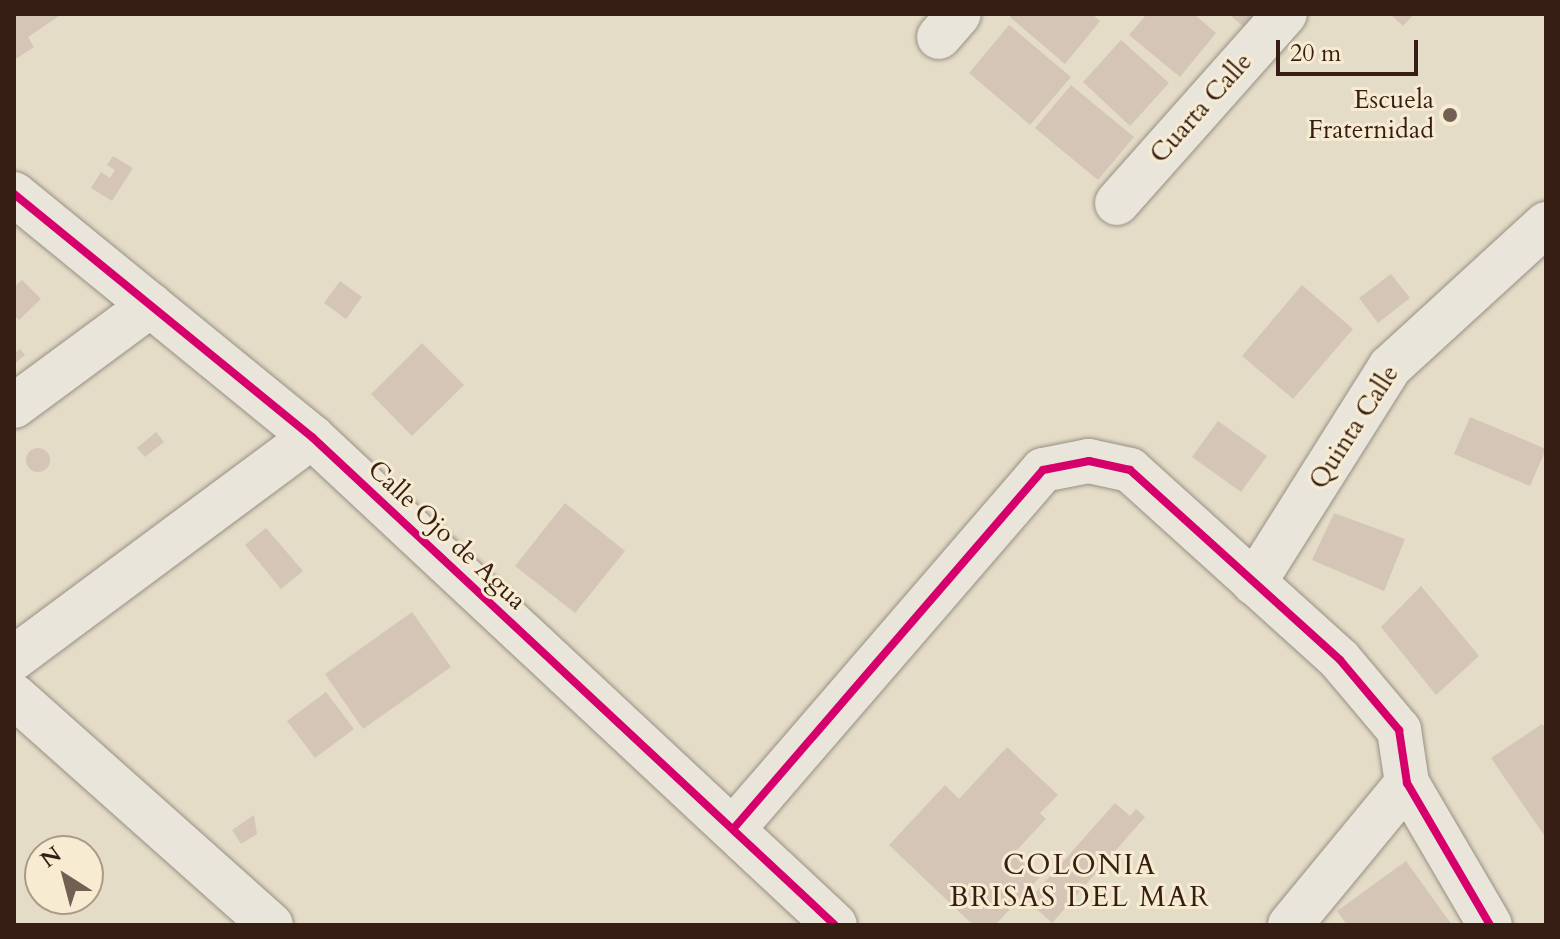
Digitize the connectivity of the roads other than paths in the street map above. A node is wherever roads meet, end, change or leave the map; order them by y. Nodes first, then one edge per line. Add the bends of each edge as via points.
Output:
1 (1285, 14) edge
2 (14, 194) edge
3 (1117, 203) dead end
4 (1546, 224) edge
5 (151, 305) junction
6 (14, 406) edge
7 (312, 437) junction
8 (1254, 583) junction
9 (14, 658) edge
10 (14, 696) edge
11 (1407, 783) junction
12 (734, 828) junction
13 (271, 925) edge
14 (835, 925) edge
15 (1290, 925) edge
16 (1490, 925) edge

1 - 3 street, Cuarta Calle
2 - 5 street, Calle Ojo de Agua
4 - 8 street, Quinta Calle via 1390,367
5 - 6 street
5 - 7 street, Calle Ojo de Agua
7 - 9 street
7 - 12 street, Calle Ojo de Agua
8 - 11 street via 1340,660 1399,730
8 - 12 street via 1130,470 1089,461 1043,470
10 - 13 street
11 - 15 street
11 - 16 street
12 - 14 street, Calle Ojo de Agua

